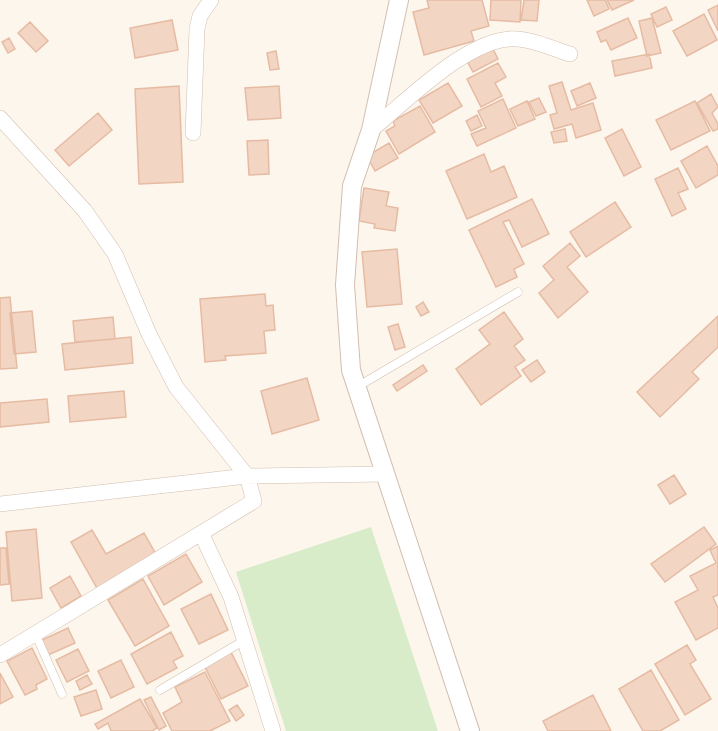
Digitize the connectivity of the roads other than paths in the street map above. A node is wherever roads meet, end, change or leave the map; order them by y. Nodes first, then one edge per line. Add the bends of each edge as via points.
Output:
1 (211, 0) edge
2 (399, 0) edge
3 (570, 54) dead end
4 (0, 117) edge
5 (370, 130) junction
6 (193, 133) dead end
7 (518, 292) dead end
8 (357, 387) junction
9 (385, 474) junction
10 (247, 476) junction
11 (0, 504) edge
12 (201, 533) junction
13 (35, 633) junction
14 (245, 640) junction
15 (0, 655) edge
16 (160, 690) dead end
17 (62, 694) dead end
18 (272, 731) edge
19 (470, 731) edge

1 - 6 street via 197,29
2 - 5 street
3 - 5 street via 517,39 485,45 460,57
4 - 10 street via 86,211 116,254 176,387
5 - 8 street via 352,186 345,285 351,370
7 - 8 lane
8 - 9 street
9 - 10 street
9 - 19 street
10 - 11 street
10 - 12 street via 254,501
12 - 13 street
12 - 14 street via 231,597
13 - 15 street
13 - 17 lane
14 - 16 lane
14 - 18 street

